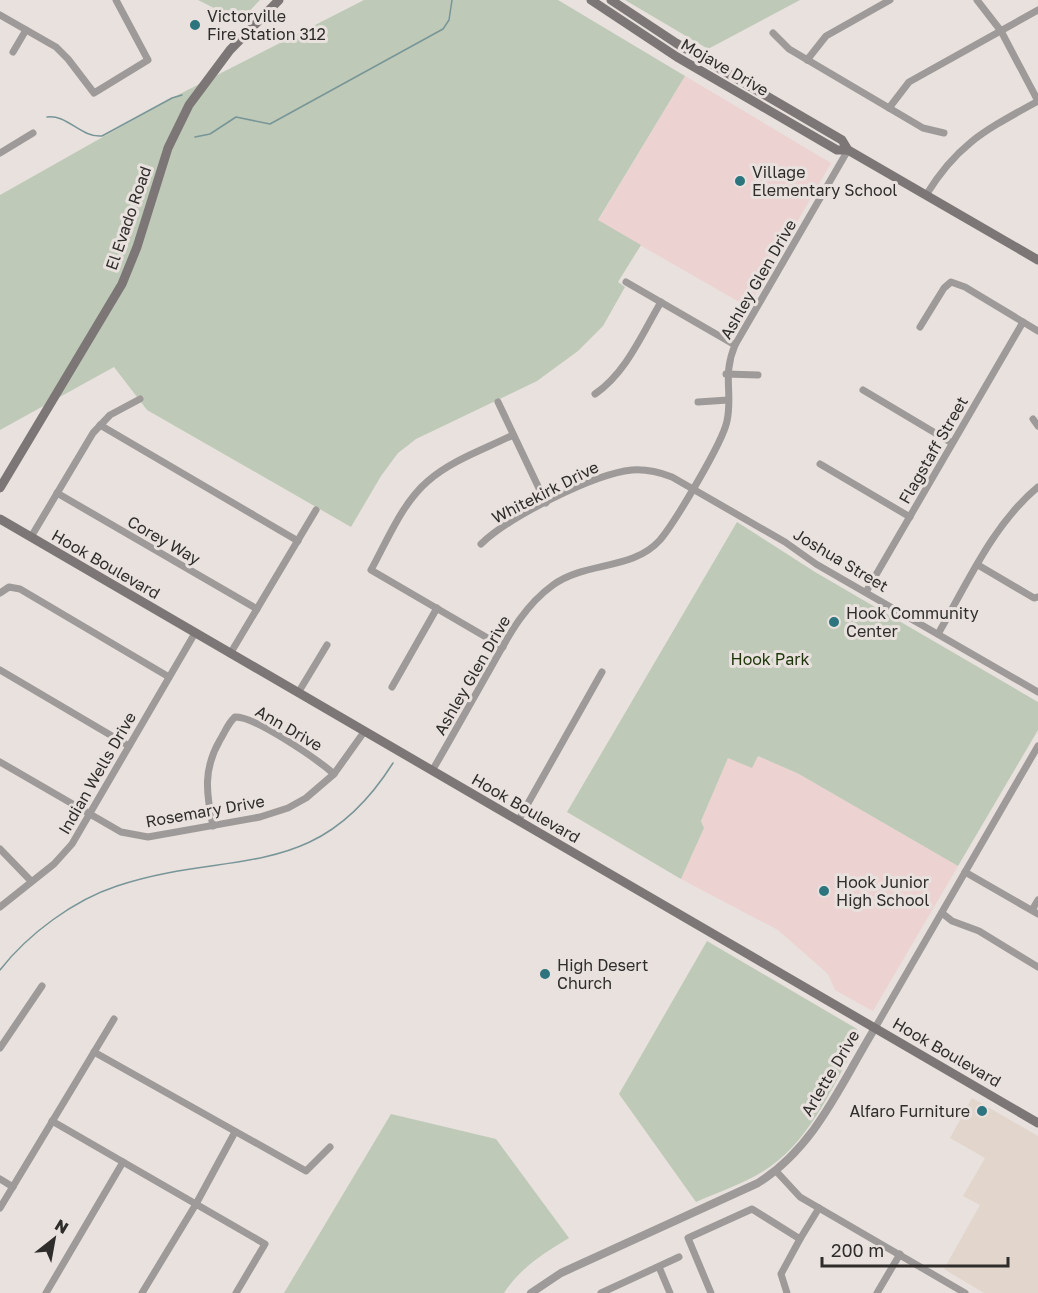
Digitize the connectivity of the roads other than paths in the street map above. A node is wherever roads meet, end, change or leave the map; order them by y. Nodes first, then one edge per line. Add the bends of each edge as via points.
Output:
1 (116, 0) edge
2 (279, 0) edge
3 (591, 0) edge
4 (611, 0) edge
5 (890, 0) edge
6 (977, 0) edge
7 (1038, 10) edge
8 (0, 15) edge
9 (26, 30) junction
10 (1001, 31) junction
11 (773, 33) dead end
12 (13, 52) dead end
13 (807, 60) junction
14 (1038, 101) edge
15 (889, 108) junction
16 (33, 133) dead end
17 (944, 133) dead end
18 (848, 150) junction
19 (0, 153) edge
20 (926, 195) junction
21 (1038, 260) edge
22 (626, 282) dead end
23 (660, 302) junction
24 (1023, 322) junction
25 (920, 327) dead end
26 (1038, 331) edge
27 (735, 345) junction
28 (726, 374) junction
29 (758, 375) dead end
30 (863, 390) dead end
31 (595, 394) dead end
32 (140, 399) dead end
33 (728, 400) junction
34 (498, 402) dead end
35 (698, 402) dead end
36 (1032, 419) dead end
37 (100, 425) junction
38 (1038, 426) edge
39 (513, 435) junction
40 (952, 443) junction
41 (820, 464) dead end
42 (1038, 487) edge
43 (0, 488) edge
44 (692, 488) junction
45 (57, 493) junction
46 (546, 503) junction
47 (316, 510) dead end
48 (909, 517) junction
49 (0, 519) edge
50 (31, 537) junction
51 (298, 541) junction
52 (481, 544) dead end
53 (978, 565) junction
54 (0, 592) edge
55 (866, 592) junction
56 (1038, 597) edge
57 (437, 608) junction
58 (257, 609) junction
59 (195, 633) junction
60 (938, 634) junction
61 (327, 645) dead end
62 (503, 647) junction
63 (230, 654) junction
64 (0, 670) edge
65 (602, 672) dead end
66 (169, 677) junction
67 (392, 687) dead end
68 (1038, 692) edge
69 (298, 693) junction
70 (364, 732) junction
71 (129, 746) junction
72 (1038, 746) edge
73 (0, 762) edge
74 (432, 771) junction
75 (334, 774) junction
76 (89, 814) junction
77 (518, 821) junction
78 (213, 826) junction
79 (0, 849) edge
80 (965, 872) junction
81 (31, 881) junction
82 (1038, 900) edge
83 (0, 907) edge
84 (1035, 912) edge
85 (942, 913) junction
86 (1038, 966) edge
87 (42, 986) dead end
88 (114, 1019) dead end
89 (875, 1028) junction
90 (0, 1048) edge
91 (94, 1052) junction
92 (52, 1121) junction
93 (1038, 1123) edge
94 (235, 1132) junction
95 (330, 1147) dead end
96 (123, 1162) junction
97 (776, 1171) junction
98 (0, 1179) edge
99 (13, 1187) junction
100 (196, 1204) junction
101 (0, 1208) edge
102 (819, 1208) junction
103 (800, 1239) junction
104 (900, 1254) junction
105 (679, 1257) dead end
106 (659, 1267) junction
107 (612, 1291) edge
108 (46, 1293) edge
109 (142, 1293) edge
110 (236, 1293) edge
111 (531, 1293) edge
112 (601, 1293) edge
113 (670, 1293) edge
114 (711, 1293) edge
115 (787, 1293) edge
116 (877, 1293) edge
117 (965, 1293) edge

1 - 9 street via 148,60 94,93 62,53
2 - 43 main road, El Evado Road via 230,50 189,105 168,148 122,284
3 - 18 main road, Mojave Drive via 654,43 770,111 837,150
4 - 18 main road, Mojave Drive via 676,43 842,140
5 - 13 street via 826,36
6 - 10 street
7 - 10 street
8 - 9 street
9 - 12 street
10 - 14 street
10 - 15 street via 909,82
11 - 13 street
13 - 15 street
14 - 20 street via 969,141
15 - 17 street via 923,128
16 - 19 street
18 - 20 main road, Mojave Drive
18 - 27 street, Ashley Glen Drive
20 - 21 main road, Mojave Drive
22 - 23 street
23 - 27 street
23 - 31 street via 620,371
24 - 25 street via 951,282
24 - 26 street
24 - 40 street, Flagstaff Street
27 - 28 street, Ashley Glen Drive
28 - 29 street
28 - 33 street, Ashley Glen Drive
30 - 40 street
32 - 37 street
33 - 35 street
33 - 44 street, Ashley Glen Drive via 722,439
34 - 39 street
36 - 38 street
37 - 45 street
37 - 51 street
39 - 46 street
39 - 57 street via 427,482 411,500 370,570
40 - 48 street, Flagstaff Street
41 - 48 street
42 - 53 street via 1012,512
44 - 46 street, Whitekirk Drive via 660,472 634,470 603,477
44 - 55 street, Joshua Street
44 - 62 street, Ashley Glen Drive via 652,547 626,561 592,567 554,584 527,609
45 - 50 street
45 - 58 street, Corey Way
46 - 52 street, Whitekirk Drive via 506,523
47 - 51 street
48 - 55 street, Flagstaff Street
49 - 50 main road, Hook Boulevard
50 - 59 main road, Hook Boulevard
51 - 58 street
53 - 56 street
53 - 60 street
54 - 66 street via 9,586 20,589
55 - 60 street, Joshua Street
57 - 62 street
57 - 67 street
58 - 63 street
59 - 63 main road, Hook Boulevard
59 - 66 street, Indian Wells Drive
60 - 68 street, Joshua Street
61 - 69 street
62 - 74 street, Ashley Glen Drive
63 - 69 main road, Hook Boulevard
64 - 71 street
65 - 77 street
66 - 71 street, Indian Wells Drive
69 - 70 main road, Hook Boulevard
70 - 74 main road, Hook Boulevard
70 - 75 street, Rosemary Drive
71 - 76 street, Indian Wells Drive
72 - 80 street, Arlette Drive
73 - 76 street, Rosemary Drive
74 - 77 main road, Hook Boulevard
75 - 78 street, Rosemary Drive via 288,808 260,818
75 - 78 street, Ann Drive via 318,760 250,720 236,717 207,767
76 - 78 street, Rosemary Drive via 134,836
76 - 81 street, Indian Wells Drive via 60,858
77 - 89 main road, Hook Boulevard
79 - 81 street
80 - 84 street
80 - 85 street, Arlette Drive
81 - 83 street, Indian Wells Drive
82 - 84 street
85 - 86 street
85 - 89 street, Arlette Drive
87 - 90 street
88 - 91 street
89 - 93 main road, Hook Boulevard
89 - 97 street, Arlette Drive via 807,1141
91 - 92 street
91 - 94 street
92 - 96 street
92 - 99 street
94 - 95 street via 306,1172
94 - 100 street
96 - 100 street
96 - 108 street
97 - 102 street via 800,1197
97 - 111 street, Arlette Drive via 758,1183 561,1273
98 - 99 street
99 - 101 street
100 - 109 street
100 - 110 street via 265,1244
102 - 103 street
102 - 104 street
103 - 114 street via 752,1209 688,1238
103 - 115 street via 781,1274
104 - 116 street
104 - 117 street
105 - 106 street
106 - 107 street
106 - 113 street
107 - 112 street

